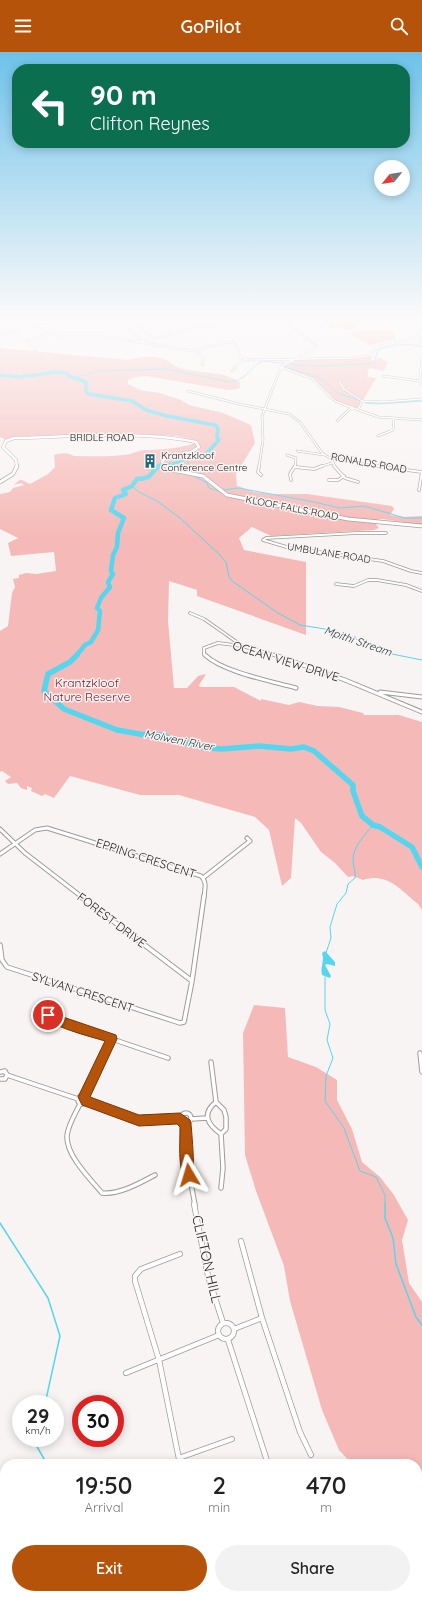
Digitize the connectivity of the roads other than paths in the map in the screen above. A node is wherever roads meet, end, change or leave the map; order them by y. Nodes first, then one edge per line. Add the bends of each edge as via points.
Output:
1 (193, 392) edge
2 (271, 392) edge
3 (326, 392) edge
4 (349, 392) edge
5 (422, 399) edge
6 (362, 401) junction
7 (352, 407) junction
8 (264, 409) junction
9 (358, 410) junction
10 (394, 418) junction
11 (407, 419) junction
12 (422, 420) edge
13 (336, 421) dead end
14 (410, 424) dead end
15 (378, 436) dead end
16 (297, 452) dead end
17 (325, 455) junction
18 (287, 456) dead end
19 (331, 458) junction
20 (332, 462) junction
21 (295, 467) junction
22 (170, 468) joint
23 (422, 472) edge
24 (261, 475) dead end
25 (344, 476) junction
26 (291, 480) dead end
27 (330, 480) dead end
28 (0, 482) edge
29 (358, 482) dead end
30 (419, 490) dead end
31 (422, 526) edge
32 (386, 533) dead end
33 (422, 573) edge
34 (336, 584) dead end
35 (422, 591) edge
36 (190, 613) dead end
37 (241, 645) junction
38 (296, 688) dead end
39 (377, 692) junction
40 (422, 697) edge
41 (422, 712) edge
42 (0, 829) edge
43 (247, 838) dead end
44 (14, 844) junction
45 (0, 854) edge
46 (203, 878) junction
47 (0, 945) edge
48 (192, 981) junction
49 (48, 1015) dead end
50 (112, 1039) junction
51 (420, 1053) dead end
52 (168, 1058) dead end
53 (211, 1062) dead end
54 (0, 1072) edge
55 (422, 1072) edge
56 (8, 1075) junction
57 (0, 1079) edge
58 (85, 1099) junction
59 (79, 1102) junction
60 (216, 1102) junction
61 (180, 1118) junction
62 (207, 1118) junction
63 (191, 1119) junction
64 (185, 1124) junction
65 (221, 1134) junction
66 (155, 1174) dead end
67 (222, 1188) dead end
68 (242, 1241) dead end
69 (180, 1254) dead end
70 (262, 1318) junction
71 (223, 1323) junction
72 (234, 1329) junction
73 (219, 1336) junction
74 (228, 1340) junction
75 (159, 1360) junction
76 (126, 1373) dead end
77 (232, 1439) dead end
78 (311, 1455) dead end
79 (179, 1458) joint
80 (266, 1459) edge

1 - 8 street, RONALDS ROAD
2 - 8 street
3 - 7 street via 334,400
4 - 6 street
5 - 6 street
6 - 9 street
7 - 9 street
7 - 13 street
8 - 17 street, RONALDS ROAD via 285,413 298,420
8 - 24 street via 261,418 263,440 258,469
9 - 10 street via 378,417
10 - 11 street
10 - 15 street via 393,430
11 - 12 street
11 - 14 street
16 - 17 street
17 - 19 street, RONALDS ROAD
18 - 21 street via 296,458
19 - 20 street
19 - 23 street, RONALDS ROAD
20 - 21 street via 314,469
20 - 25 street
21 - 26 street via 290,474
22 - 28 main road, BRIDLE ROAD via 163,464 166,456 194,451 199,445 184,439 128,436 17,437 6,441 3,446 16,460 17,469
22 - 31 main road, KLOOF FALLS ROAD via 206,478 219,491 231,496 348,519
23 - 30 street
25 - 27 street
25 - 29 street via 348,480
32 - 33 street, UMBULANE ROAD via 330,534 263,540 290,548 383,561
34 - 35 street via 354,586 368,580 377,580 406,585
36 - 37 street via 204,619
37 - 38 street, OCEAN VIEW DRIVE via 210,643 204,648 204,654 217,664
37 - 39 street, OCEAN VIEW DRIVE
39 - 40 street
39 - 41 street, OCEAN VIEW DRIVE
42 - 44 street, FOREST DRIVE
43 - 46 street via 250,841
44 - 45 street
44 - 46 street, EPPING CRESCENT via 35,830 52,828 195,873
44 - 48 street, FOREST DRIVE
46 - 48 street, EPPING CRESCENT via 206,884
47 - 48 street, SYLVAN CRESCENT via 2,960 7,967 182,1023
49 - 50 street
50 - 52 street
50 - 58 street
51 - 55 street
53 - 60 street
54 - 56 street via 5,1071
56 - 57 street
56 - 59 street
58 - 59 street via 84,1104
58 - 59 street via 80,1097
58 - 61 street via 139,1120
59 - 66 street via 68,1127 67,1137 75,1162 102,1193 108,1194 148,1180
60 - 62 street via 210,1107
60 - 65 street via 220,1103 225,1113 226,1129
61 - 63 street via 187,1113
61 - 64 street
62 - 63 street
62 - 65 street via 211,1127
63 - 64 street
64 - 71 street, CLIFTON HILL via 186,1157 208,1276
65 - 67 street
68 - 70 street
69 - 75 street via 140,1269 135,1276
70 - 72 street
70 - 78 street via 300,1432
71 - 72 street via 228,1323
71 - 73 street via 219,1327
72 - 74 street via 232,1337
73 - 74 street via 223,1340
73 - 75 street
74 - 80 street
75 - 76 street
75 - 79 street
77 - 79 street

